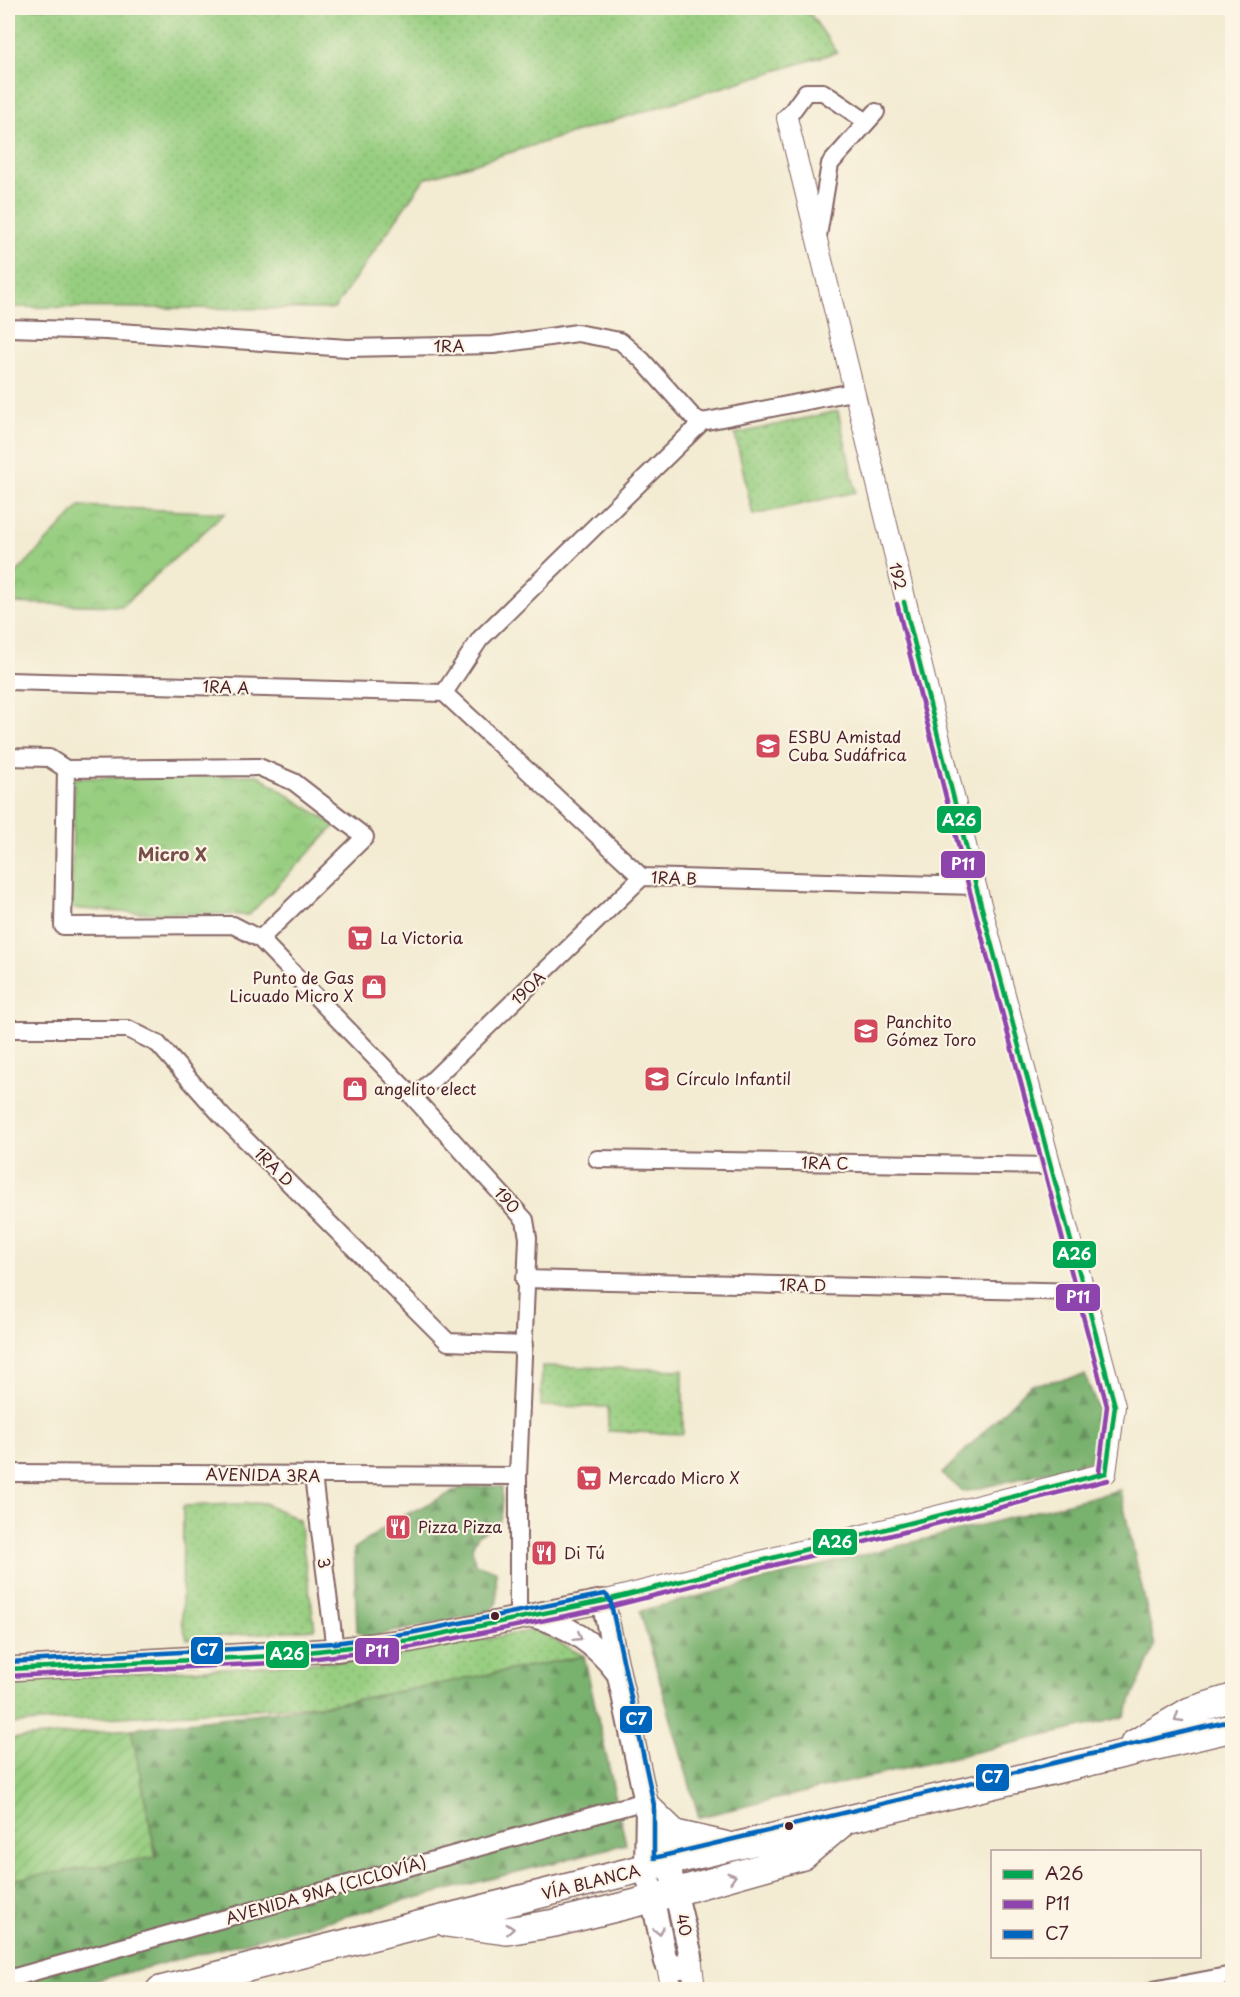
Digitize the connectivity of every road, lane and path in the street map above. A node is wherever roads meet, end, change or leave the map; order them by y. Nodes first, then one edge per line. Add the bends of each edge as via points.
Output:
1 (787, 118) joint
2 (818, 236) junction
3 (8, 328) edge
4 (852, 392) junction
5 (702, 422) junction
6 (8, 681) edge
7 (444, 693) junction
8 (8, 757) edge
9 (66, 769) junction
10 (642, 877) junction
11 (976, 886) junction
12 (260, 939) junction
13 (8, 1029) edge
14 (414, 1098) junction
15 (597, 1159) dead end
16 (1052, 1166) junction
17 (524, 1279) junction
18 (1082, 1292) junction
19 (524, 1345) junction
20 (8, 1473) edge
21 (313, 1476) junction
22 (518, 1476) junction
23 (603, 1601) junction
24 (523, 1616) junction
25 (335, 1650) junction
26 (8, 1669) edge
27 (618, 1674) junction
28 (1233, 1698) edge
29 (1233, 1728) edge
30 (1109, 1760) junction
31 (646, 1804) junction
32 (844, 1821) junction
33 (737, 1847) junction
34 (657, 1865) junction
35 (664, 1896) junction
36 (431, 1922) junction
37 (691, 1956) junction
38 (666, 1962) junction
39 (1233, 1975) edge
40 (8, 1979) edge
41 (1179, 1987) edge
42 (160, 1989) edge
43 (672, 1989) edge
44 (694, 1989) edge
45 (1153, 1989) edge

1 - 2 street, 192
1 - 2 street, 192 via 806,92 823,92 871,117 830,164
2 - 4 street, 192
3 - 5 street, 1RA via 347,348 493,345 577,333 620,341
4 - 5 street
4 - 11 street, 192
5 - 7 street via 480,639
6 - 7 street, 1RA A
7 - 10 street, 1RA B
8 - 9 street via 49,758
9 - 12 street, 190 via 63,926 233,925
9 - 12 street via 259,767 294,782 364,837
10 - 11 street, 1RA B
10 - 14 street, 190A
11 - 16 street, 192
12 - 14 street, 190
13 - 19 street, 1RA D via 128,1029 158,1044 222,1116 448,1341
14 - 17 street, 190 via 525,1220 528,1238
15 - 16 street, 1RA C
16 - 18 street, 192
17 - 18 street, 1RA D
17 - 19 street, 190
18 - 23 street, 192 via 1115,1406 1106,1473
19 - 22 street, 190
20 - 21 street, AVENIDA 3RA
21 - 22 street, AVENIDA 3RA
21 - 25 street, 3
22 - 24 street, 190
23 - 24 main road
23 - 27 main road
24 - 25 main road via 411,1640
24 -> 27 main road via 547,1619 579,1636 605,1656
25 - 26 main road
27 - 31 main road
28 -> 30 highway via 1190,1712
29 - 30 highway, VÍA BLANCA
30 - 32 highway, VÍA BLANCA
31 - 33 highway via 675,1834
31 - 34 main road
31 - 40 street, AVENIDA 9NA (CICLOVÍA)
32 - 33 highway, VÍA BLANCA
35 -> 32 highway via 802,1856
33 - 34 highway, VÍA BLANCA
34 - 35 main road, 40
34 - 36 highway, VÍA BLANCA
36 -> 35 highway via 507,1931
35 - 37 main road, 40
35 -> 38 main road, 40
36 - 42 highway, VÍA BLANCA
37 - 38 main road via 681,1967
37 - 44 street, 40
38 - 43 street, 40
39 - 41 street
41 - 45 street

